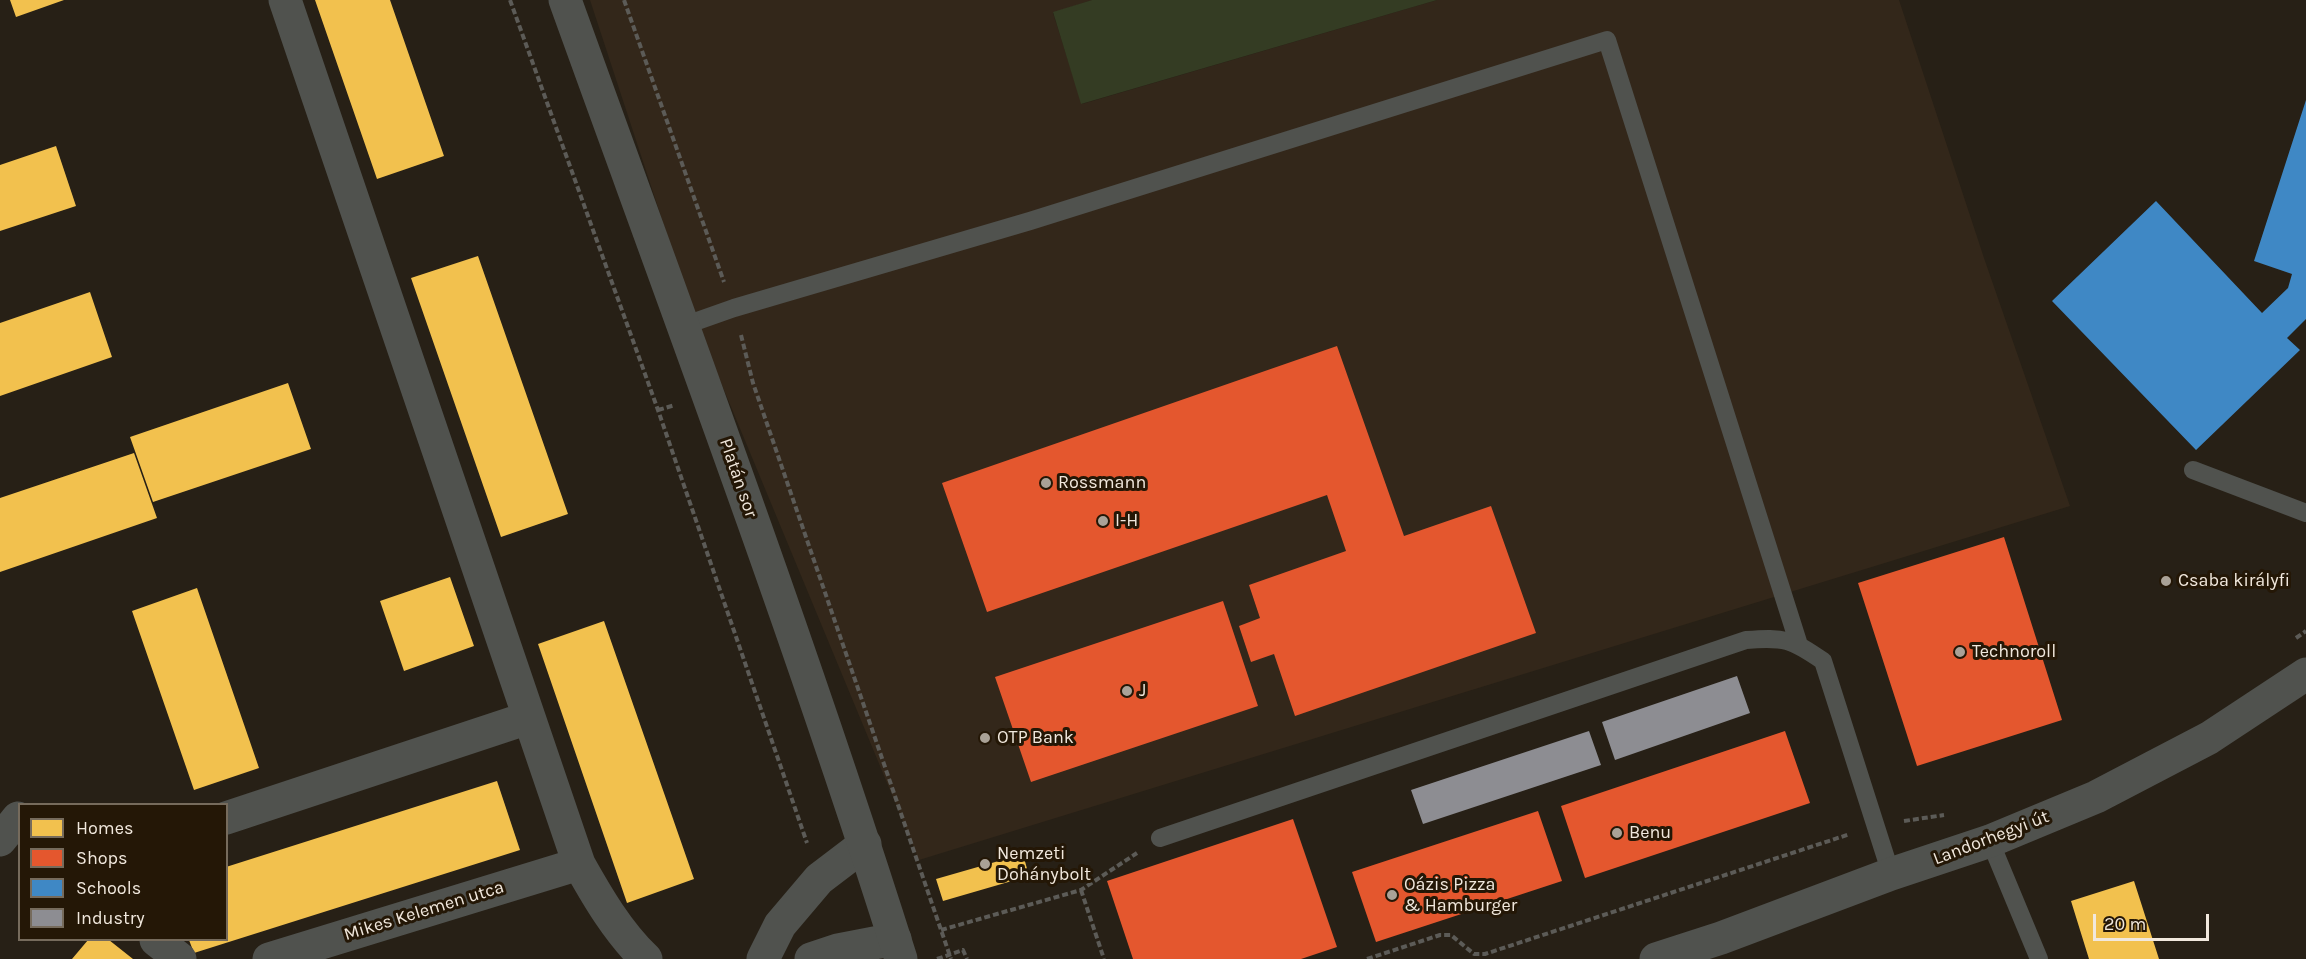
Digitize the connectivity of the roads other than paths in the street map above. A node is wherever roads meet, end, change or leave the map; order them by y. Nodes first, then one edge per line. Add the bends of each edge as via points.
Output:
1 (285, 0) edge
2 (565, 0) edge
3 (683, 326) junction
4 (2193, 470) dead end
5 (2306, 513) edge
6 (1799, 645) junction
7 (2306, 674) edge
8 (528, 718) junction
9 (228, 817) edge
10 (1160, 838) road end
11 (1990, 841) junction
12 (865, 844) junction
13 (579, 864) junction
14 (1891, 874) junction
15 (158, 941) edge
16 (898, 949) edge
17 (180, 959) edge
18 (269, 959) edge
19 (646, 959) edge
20 (763, 959) edge
21 (811, 959) edge
22 (1656, 959) edge
23 (2039, 959) edge

1 - 8 street
2 - 3 street, Platán sor
3 - 6 lane via 1606,40
3 - 12 street, Platán sor
4 - 5 lane
6 - 10 lane via 1776,638 1746,640
6 - 14 lane via 1823,661
7 - 11 street, Landorhegyi út via 2210,738 2096,797
8 - 9 street
8 - 13 street
11 - 14 street, Landorhegyi út
11 - 23 lane
12 - 16 street, Platán sor
12 - 20 street via 819,879 780,925
13 - 18 street, Mikes Kelemen utca
13 - 19 street via 601,904
14 - 22 street, Landorhegyi út
15 - 17 street
16 - 21 street via 838,950

